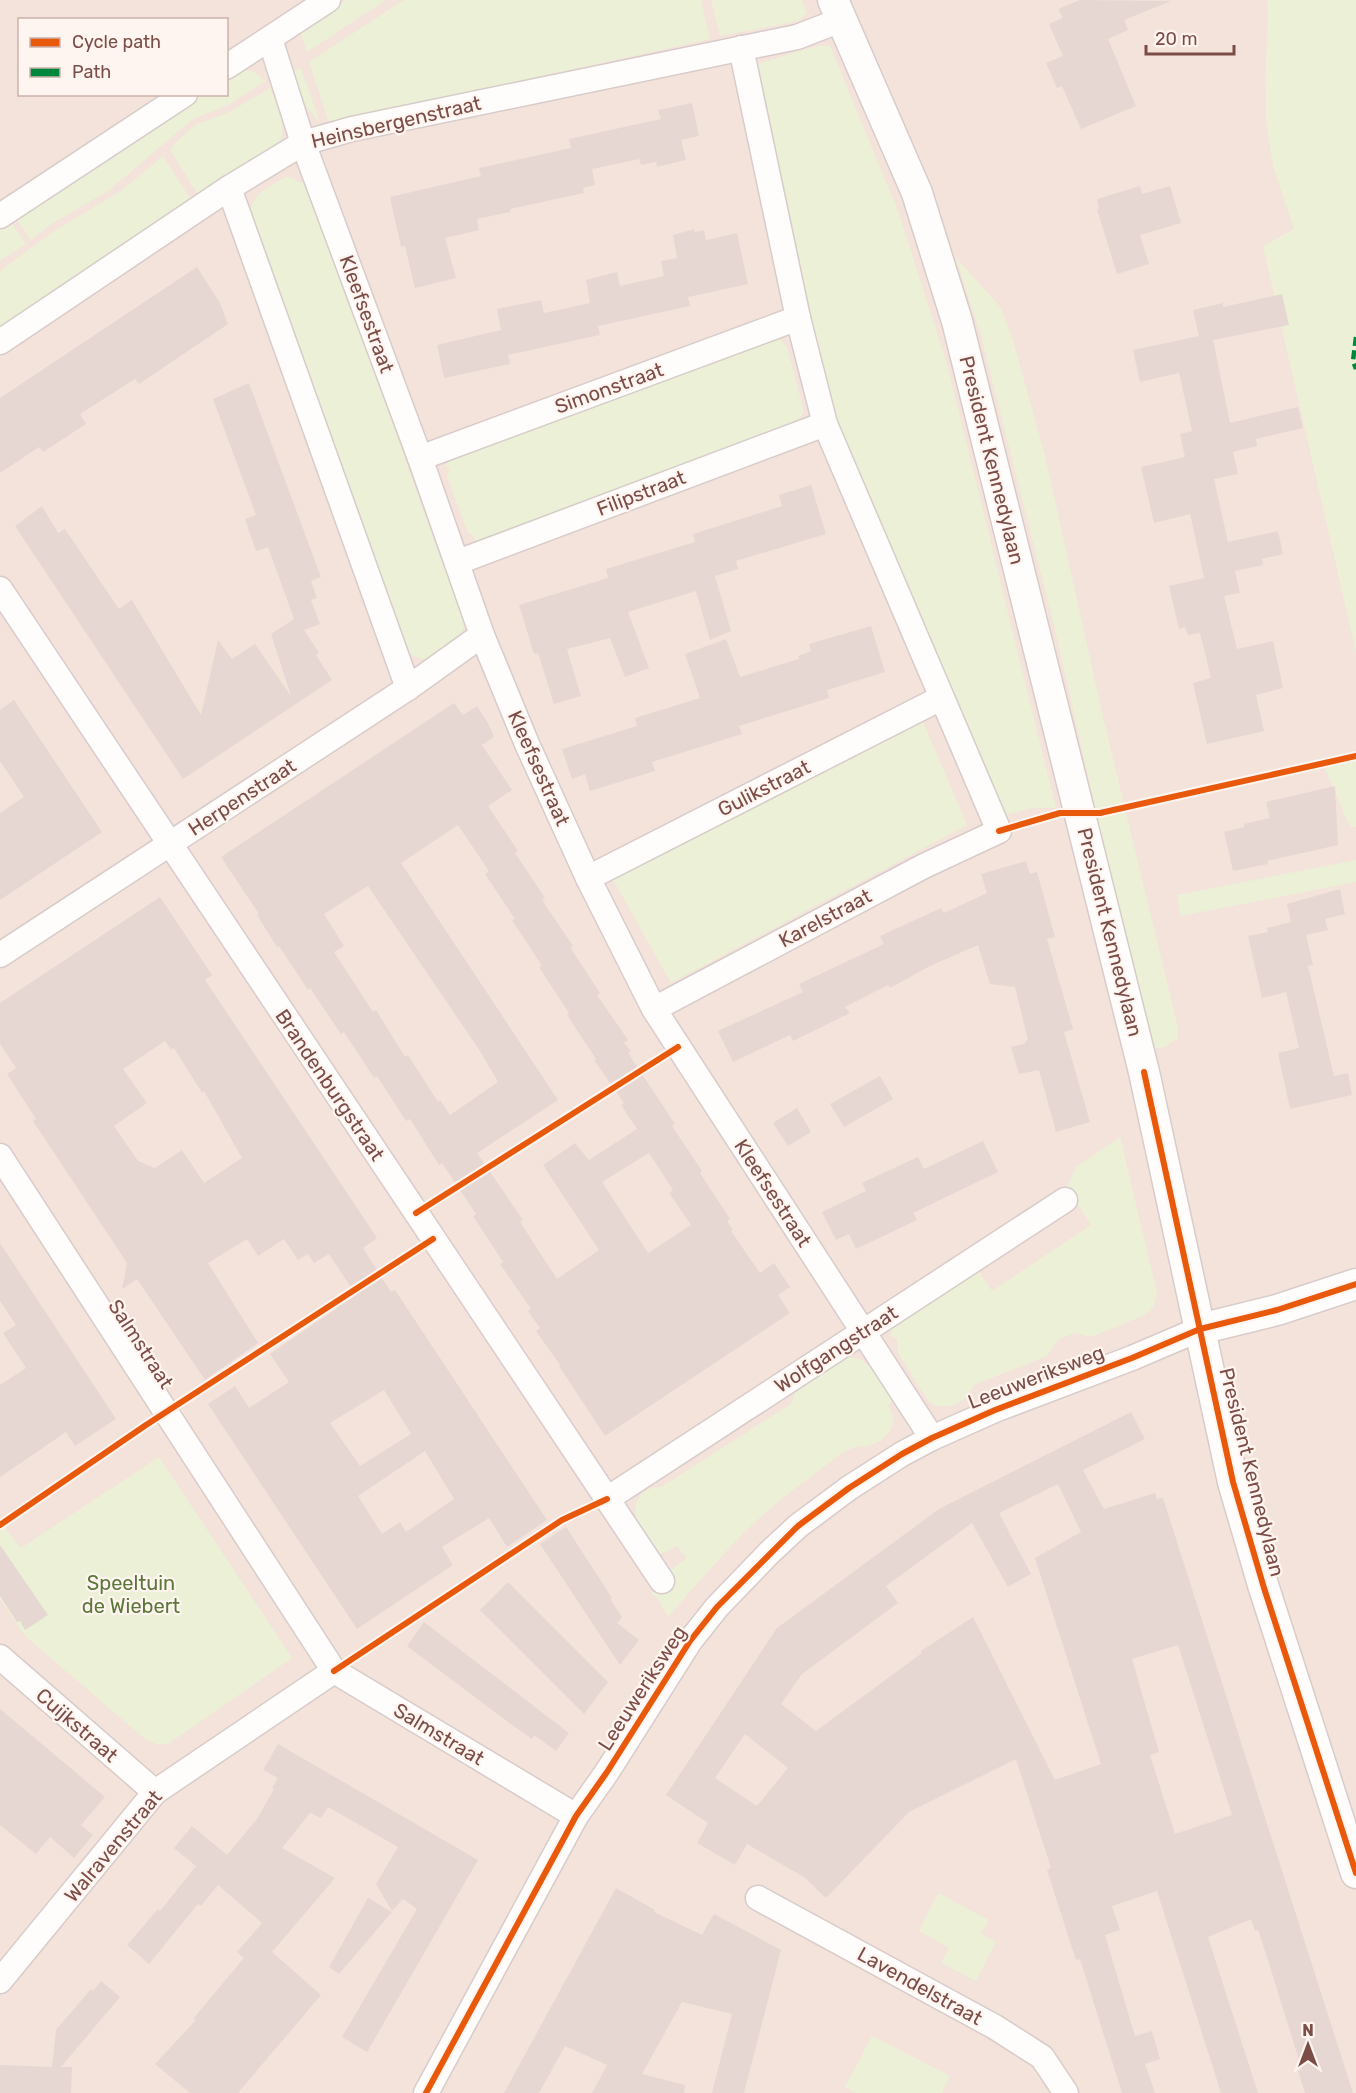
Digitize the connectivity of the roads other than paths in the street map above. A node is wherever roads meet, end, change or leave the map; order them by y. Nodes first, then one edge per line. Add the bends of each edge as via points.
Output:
1 (328, 0) edge
2 (837, 10) edge
3 (270, 39) junction
4 (741, 48) junction
5 (228, 66) edge
6 (182, 96) edge
7 (303, 143) junction
8 (229, 188) junction
9 (0, 216) edge
10 (798, 318) junction
11 (0, 342) edge
12 (825, 424) junction
13 (420, 458) junction
14 (458, 562) junction
15 (0, 589) edge
16 (482, 635) junction
17 (408, 688) junction
18 (941, 698) junction
19 (169, 844) junction
20 (588, 878) junction
21 (0, 956) edge
22 (654, 1009) junction
23 (0, 1156) edge
24 (1065, 1200) dead end
25 (1356, 1284) edge
26 (1200, 1329) junction
27 (862, 1332) junction
28 (932, 1438) junction
29 (607, 1499) junction
30 (662, 1581) dead end
31 (0, 1657) edge
32 (334, 1671) junction
33 (155, 1792) junction
34 (576, 1816) junction
35 (1356, 1873) edge
36 (758, 1898) dead end
37 (0, 1981) edge
38 (426, 2093) edge
39 (1066, 2093) edge

1 - 3 street
2 - 4 street, Heinsbergenstraat via 797,37
2 - 26 street, President Kennedylaan via 917,193 957,321 1142,1060
3 - 5 street
3 - 7 street, Kleefsestraat
4 - 7 street, Heinsbergenstraat via 352,129
4 - 10 street
6 - 9 street
7 - 8 street, Heinsbergenstraat
7 - 13 street, Kleefsestraat
8 - 11 street, Heinsbergenstraat
8 - 17 street
10 - 12 street
10 - 13 street, Simonstraat
12 - 14 street, Filipstraat
12 - 18 street
13 - 14 street, Kleefsestraat
14 - 16 street, Kleefsestraat
15 - 19 street, Brandenburgstraat
16 - 17 street, Herpenstraat
16 - 20 street, Kleefsestraat
17 - 19 street, Herpenstraat
18 - 20 street, Gulikstraat
18 - 22 street, Karelstraat via 999,831 924,866
19 - 21 street, Herpenstraat
19 - 29 street, Brandenburgstraat
20 - 22 street, Kleefsestraat
22 - 27 street, Kleefsestraat
23 - 32 street, Salmstraat
24 - 27 street, Wolfgangstraat
25 - 26 street via 1277,1310
26 - 28 street, Leeuweriksweg
26 - 35 street, President Kennedylaan via 1236,1493
27 - 28 street, Kleefsestraat
27 - 29 street, Wolfgangstraat
28 - 34 street, Leeuweriksweg via 849,1488 798,1526 717,1607 690,1641
29 - 30 street, Brandenburgstraat
31 - 33 street, Cuijkstraat
32 - 33 street, Walravenstraat
32 - 34 street, Salmstraat
33 - 37 street, Walravenstraat
34 - 38 street, Leeuweriksweg
36 - 39 street, Lavendelstraat via 995,2027 1042,2057

